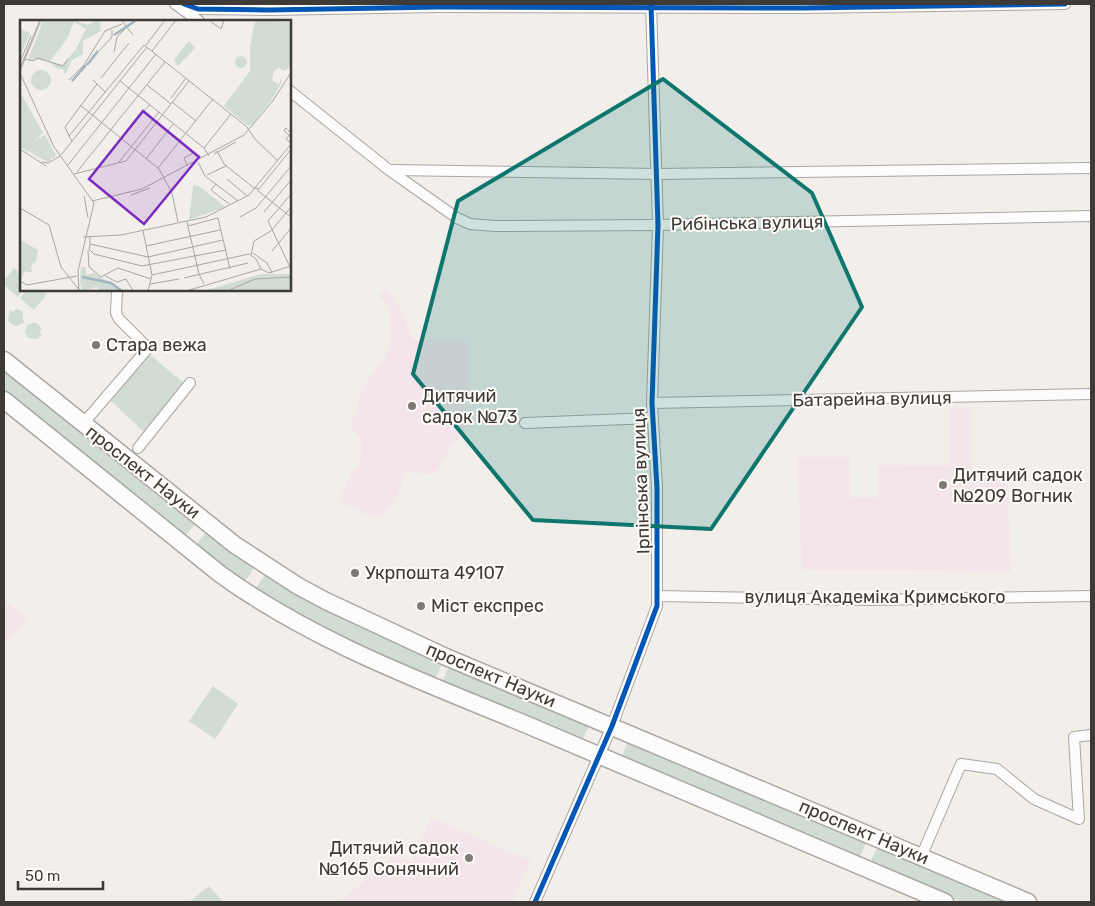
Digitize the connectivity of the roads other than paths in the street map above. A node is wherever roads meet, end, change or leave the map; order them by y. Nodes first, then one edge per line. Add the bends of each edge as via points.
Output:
1 (176, 4) edge
2 (184, 4) edge
3 (1064, 4) edge
4 (651, 6) edge
5 (198, 20) edge
6 (291, 91) edge
7 (1091, 168) edge
8 (389, 170) junction
9 (658, 174) junction
10 (1091, 216) edge
11 (658, 225) junction
12 (117, 291) edge
13 (4, 360) edge
14 (190, 383) dead end
15 (1091, 394) edge
16 (4, 400) edge
17 (652, 403) junction
18 (653, 418) junction
19 (525, 423) dead end
20 (83, 424) junction
21 (138, 448) dead end
22 (658, 596) junction
23 (1091, 596) edge
24 (612, 726) junction
25 (1091, 736) edge
26 (598, 755) junction
27 (921, 856) junction
28 (535, 902) edge
29 (945, 902) edge
30 (1028, 902) edge

1 - 5 street
2 - 4 street via 198,9 269,10
3 - 4 street via 804,8
4 - 9 street, Ірпінська вулиця
6 - 8 street, Рибінська вулиця
7 - 9 street
8 - 9 street
8 - 11 street, Рибінська вулиця via 470,224
9 - 11 street, Ірпінська вулиця
10 - 11 street, Рибінська вулиця
11 - 17 street, Ірпінська вулиця
12 - 20 street via 116,313 148,348
13 - 20 main road, проспект Науки
14 - 21 street
15 - 17 street, Батарейна вулиця
16 - 26 main road, проспект Науки via 220,574 279,613 310,631 404,673
17 - 18 street, Ірпінська вулиця
18 - 19 street
18 - 22 street, Ірпінська вулиця
20 - 24 main road, проспект Науки via 235,545 298,586 446,657
22 - 23 street, вулиця Академіка Кримського via 869,600
22 - 24 street, Ірпінська вулиця
24 - 26 street, Ірпінська вулиця
24 - 27 main road, проспект Науки
25 - 27 street via 1074,737 1079,819 1034,799 996,769 961,764
26 - 28 street, Ірпінська вулиця
26 - 29 main road, проспект Науки
27 - 30 main road, проспект Науки

